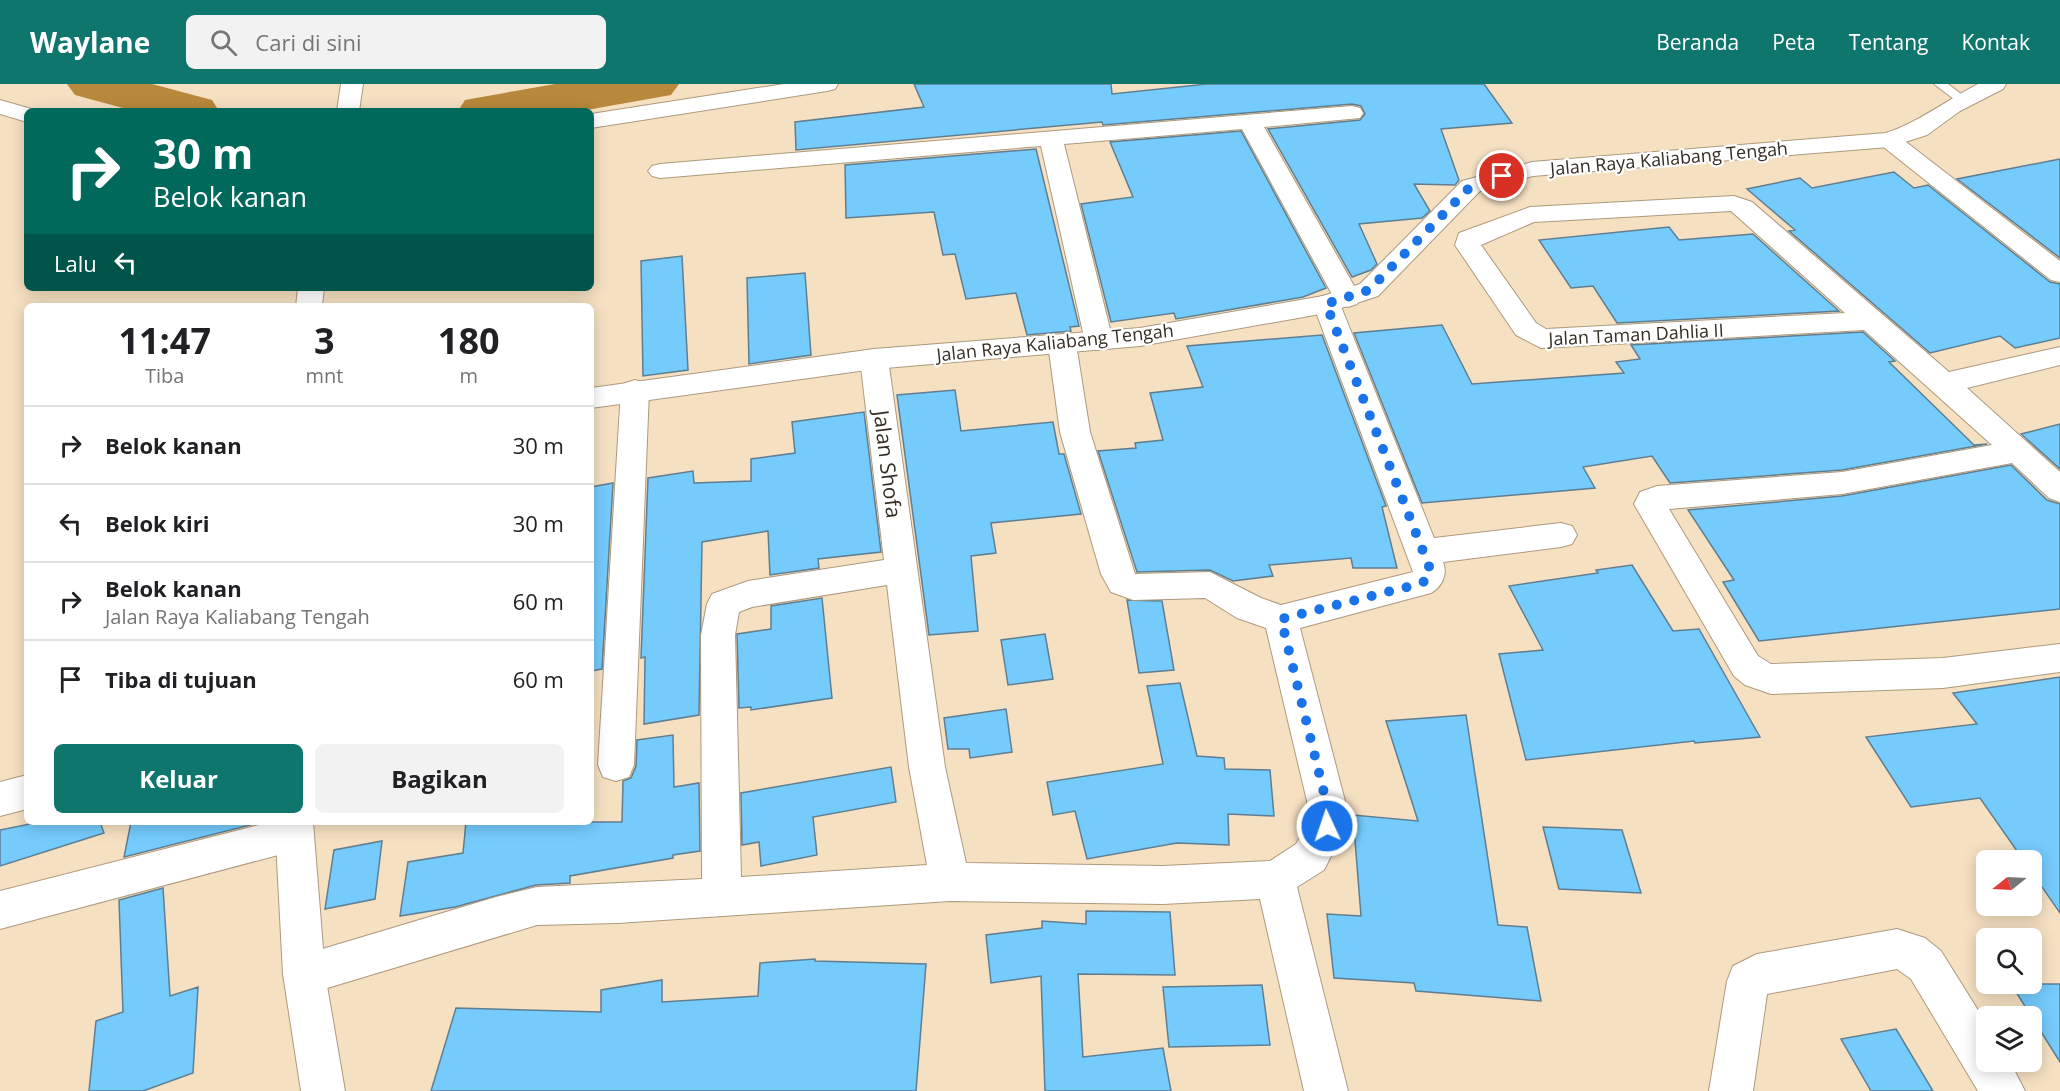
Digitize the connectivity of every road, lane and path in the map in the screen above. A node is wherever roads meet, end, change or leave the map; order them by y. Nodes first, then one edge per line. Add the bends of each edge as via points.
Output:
1 (352, 84) edge
2 (827, 84) edge
3 (1940, 84) edge
4 (1995, 84) edge
5 (1963, 100) junction
6 (0, 107) edge
7 (348, 108) edge
8 (1352, 113) dead end
9 (24, 114) edge
10 (594, 120) edge
11 (1249, 121) junction
12 (1051, 138) junction
13 (1889, 140) junction
14 (660, 171) dead end
15 (2060, 274) edge
16 (1337, 301) junction
17 (1870, 321) junction
18 (1099, 341) junction
19 (1062, 344) junction
20 (2060, 356) edge
21 (874, 359) junction
22 (1944, 383) junction
23 (634, 390) junction
24 (594, 397) edge
25 (2018, 451) junction
26 (2060, 490) edge
27 (1561, 535) dead end
28 (1421, 552) junction
29 (900, 570) junction
30 (1281, 619) junction
31 (2060, 658) edge
32 (616, 765) dead end
33 (24, 793) edge
34 (0, 799) edge
35 (294, 828) edge
36 (1275, 879) junction
37 (951, 882) junction
38 (722, 897) junction
39 (0, 910) edge
40 (304, 974) junction
41 (322, 1091) edge
42 (1326, 1091) edge
43 (1731, 1091) edge
44 (2003, 1091) edge

1 - 7 street
2 - 10 street
3 - 5 lane
4 - 5 street, Jalan Raya Kaliabang Tengah
5 - 13 street, Jalan Raya Kaliabang Tengah via 1919,129
6 - 9 street
8 - 11 street
11 - 12 street
11 - 16 street
12 - 14 street
12 - 18 street
13 - 15 street
13 - 16 street, Jalan Raya Kaliabang Tengah via 1532,169 1502,176 1471,186 1369,290
16 - 18 street, Jalan Raya Kaliabang Tengah
16 - 28 street
17 - 17 street, Jalan Taman Dahlia II via 1743,207 1728,201 1530,215 1468,239 1468,245 1526,329 1541,339
17 - 22 street
18 - 19 street, Jalan Raya Kaliabang Tengah
19 - 21 street, Jalan Raya Kaliabang Tengah
19 - 30 street via 1076,432 1117,574 1123,583 1133,587 1209,585 1249,608
20 - 22 street
21 - 23 street, Jalan Raya Kaliabang Tengah
21 - 29 street, Jalan Shofa
22 - 25 street
23 - 24 street, Jalan Raya Kaliabang Tengah
23 - 32 street
25 - 26 street
25 - 31 street via 1842,483 1657,498 1650,504 1746,666 1758,675 1771,679 1943,673
27 - 28 street
28 - 30 street via 1430,569 1427,580 1419,584
29 - 37 street, Jalan Shofa via 927,767
29 - 38 street via 748,594 724,604 718,635
30 - 36 street via 1326,801 1327,826 1310,857
33 - 34 street
35 - 39 street
35 - 40 street
36 - 37 street via 1163,885
36 - 42 street
37 - 38 street
38 - 40 street via 537,906
40 - 41 street
43 - 44 street via 1748,981 1757,975 1897,949 1911,952 1926,965

